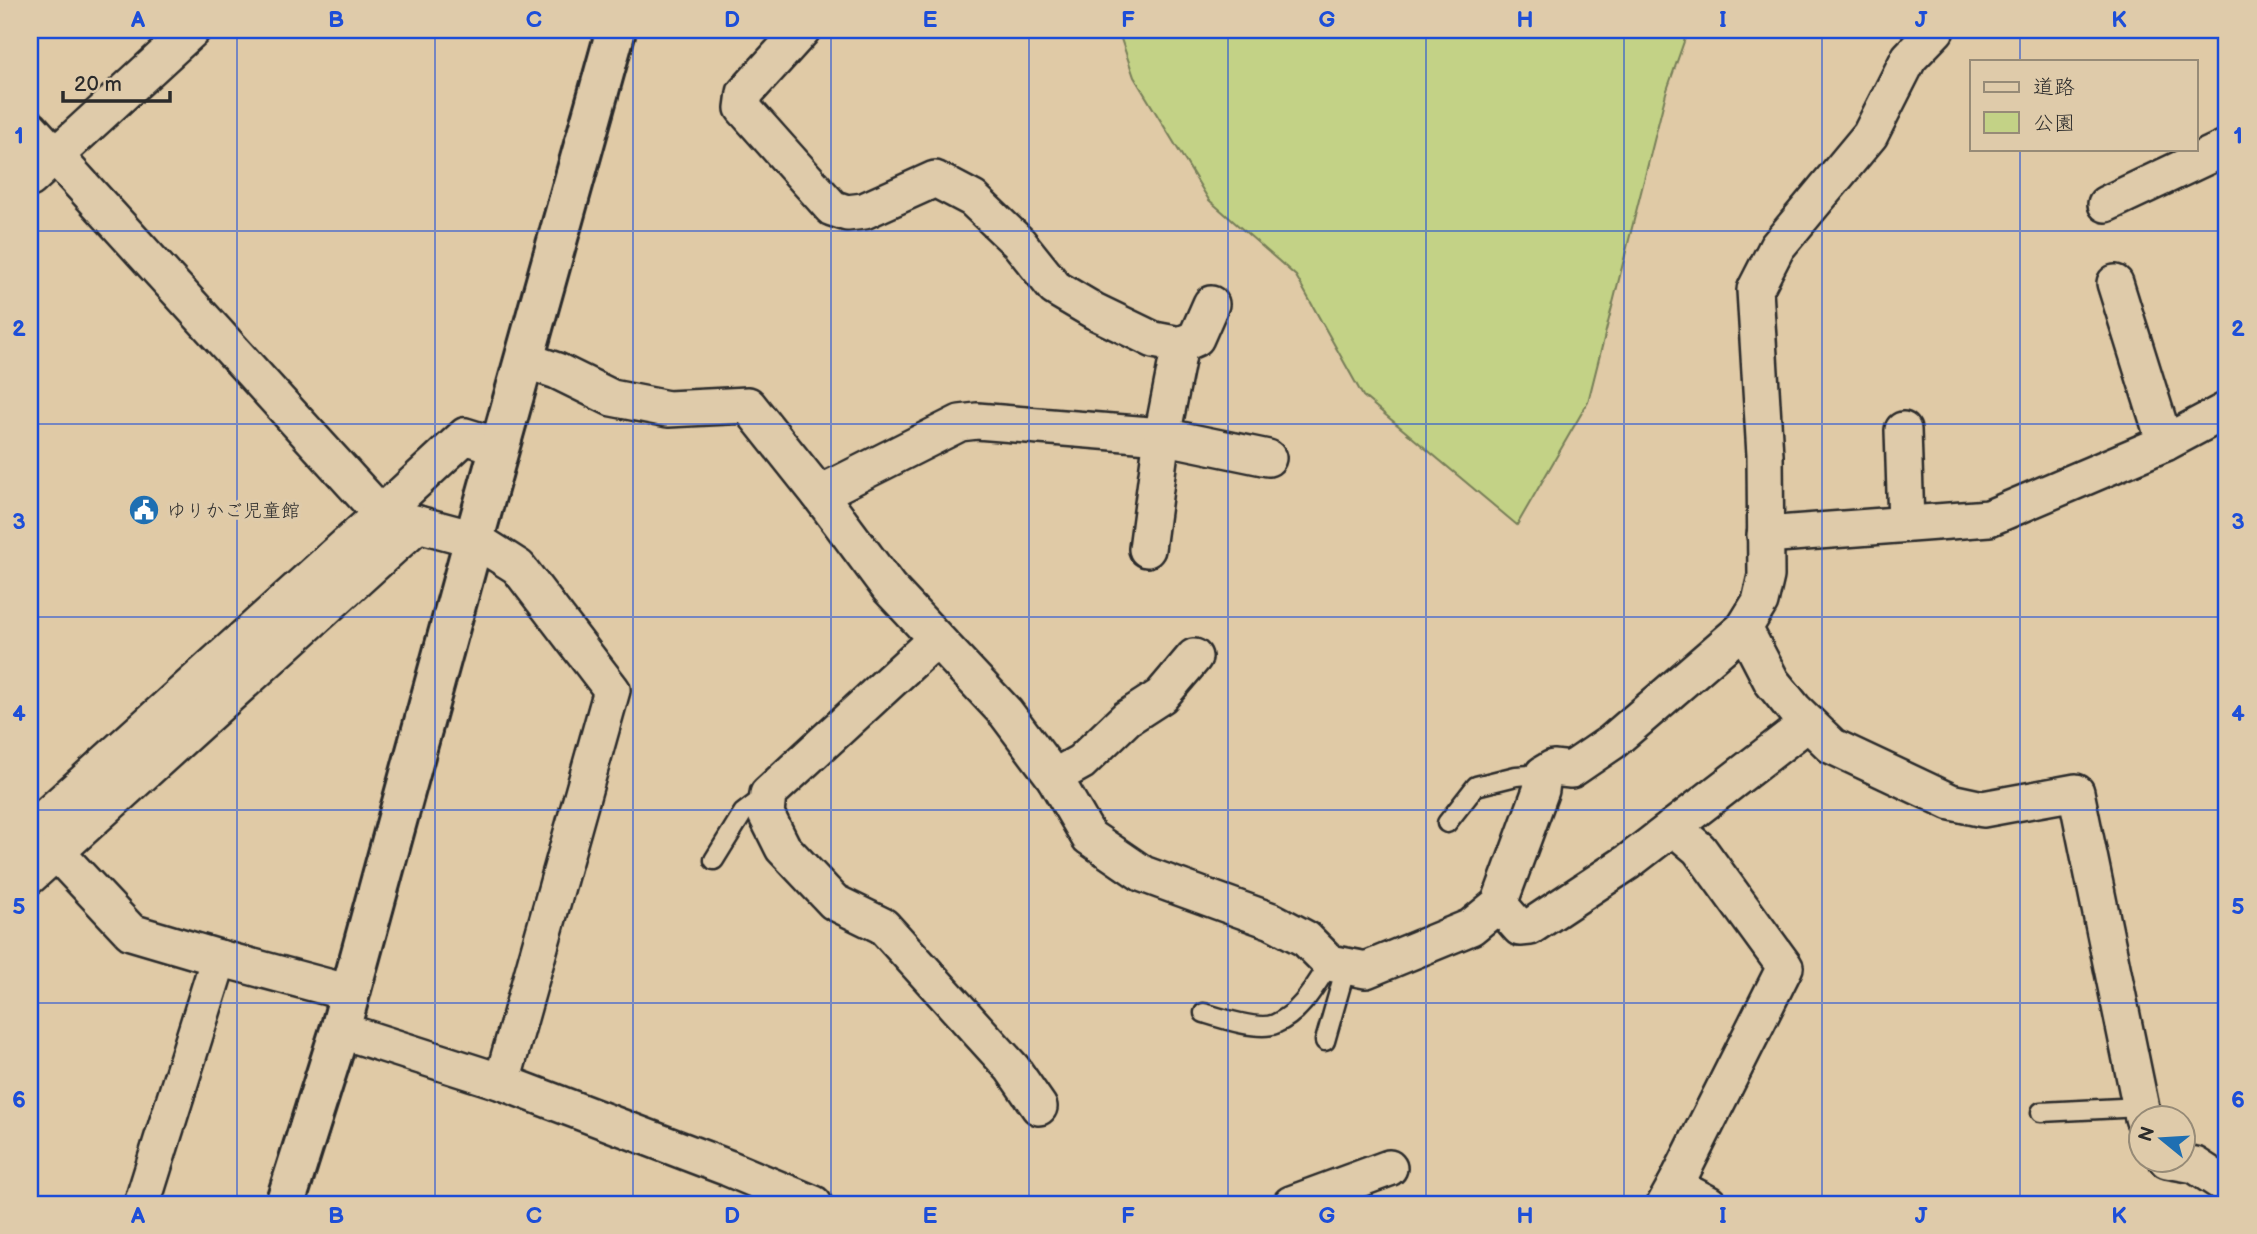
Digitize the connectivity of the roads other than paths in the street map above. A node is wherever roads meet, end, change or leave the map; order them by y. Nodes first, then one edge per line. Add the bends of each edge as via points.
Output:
1 (192, 30) edge
2 (616, 30) edge
3 (802, 30) edge
4 (1936, 30) edge
5 (30, 128) edge
6 (2227, 147) edge
7 (42, 167) edge
8 (2106, 204) dead end
9 (2115, 283) dead end
10 (1211, 304) dead end
11 (1180, 345) junction
12 (525, 360) junction
13 (2227, 410) edge
14 (1903, 430) dead end
15 (1162, 436) junction
16 (2165, 443) junction
17 (500, 447) junction
18 (1268, 458) dead end
19 (819, 494) junction
20 (381, 514) junction
21 (418, 524) junction
22 (1906, 524) junction
23 (1765, 535) junction
24 (474, 539) junction
25 (1147, 549) dead end
26 (1744, 628) junction
27 (936, 639) junction
28 (1194, 657) dead end
29 (1808, 723) junction
30 (1544, 774) junction
31 (1054, 778) junction
32 (768, 794) junction
33 (1447, 823) dead end
34 (1673, 827) junction
35 (43, 841) edge
36 (713, 860) dead end
37 (30, 876) edge
38 (1499, 904) junction
39 (219, 958) junction
40 (1338, 965) junction
41 (350, 993) junction
42 (1204, 1013) dead end
43 (340, 1030) junction
44 (1325, 1041) dead end
45 (502, 1082) junction
46 (2140, 1104) edge
47 (1039, 1107) dead end
48 (2041, 1112) dead end
49 (2128, 1112) edge
50 (1389, 1168) dead end
51 (2198, 1168) edge
52 (2227, 1186) edge
53 (1670, 1195) edge
54 (142, 1204) edge
55 (285, 1204) edge
56 (814, 1204) edge
57 (1291, 1204) edge
58 (1709, 1204) edge

1 - 7 street
2 - 12 street
3 - 11 street via 746,93 743,108 832,208 847,213 864,211 935,179 973,199 1019,243 1055,288 1154,340
4 - 23 street via 1909,58 1870,135 1777,247 1755,290
5 - 7 street
6 - 8 street
7 - 20 street
9 - 16 street
10 - 11 street via 1195,338
11 - 15 street
12 - 17 street
12 - 19 street via 611,398 668,409 748,405
13 - 16 street
14 - 22 street
15 - 18 street
15 - 19 street via 960,423
15 - 25 street
16 - 22 street via 1989,517
17 - 20 street via 464,436
17 - 24 street
19 - 27 street via 889,588
20 - 21 street
20 - 35 street
21 - 24 street
21 - 35 street
22 - 23 street
23 - 26 street via 1766,576 1760,602
24 - 41 street
24 - 45 street via 518,567 612,690
26 - 29 street via 1772,682
26 - 30 street via 1612,742 1571,770 1553,768
27 - 31 street via 1006,713
27 - 32 street
28 - 31 street via 1161,696 1127,718 1081,762
29 - 34 street
29 - 46 street via 1832,746 1951,802 1983,810 2076,792
30 - 33 lane via 1476,786
30 - 38 street
31 - 40 street via 1089,837 1143,874 1272,921 1306,939
32 - 36 lane via 743,813
32 - 47 street via 766,814 783,848 834,902 883,926 1012,1068
34 - 38 street via 1530,927 1520,928
34 - 53 street via 1699,849 1785,967
35 - 37 street
35 - 39 street via 131,932
38 - 40 street via 1471,927 1366,970
39 - 41 street
39 - 54 street
40 - 42 lane via 1301,1007 1273,1026 1239,1024
40 - 44 lane
41 - 43 street
43 - 45 street
43 - 55 street
45 - 56 street
48 - 49 lane
50 - 57 street
51 - 52 street
53 - 58 street

